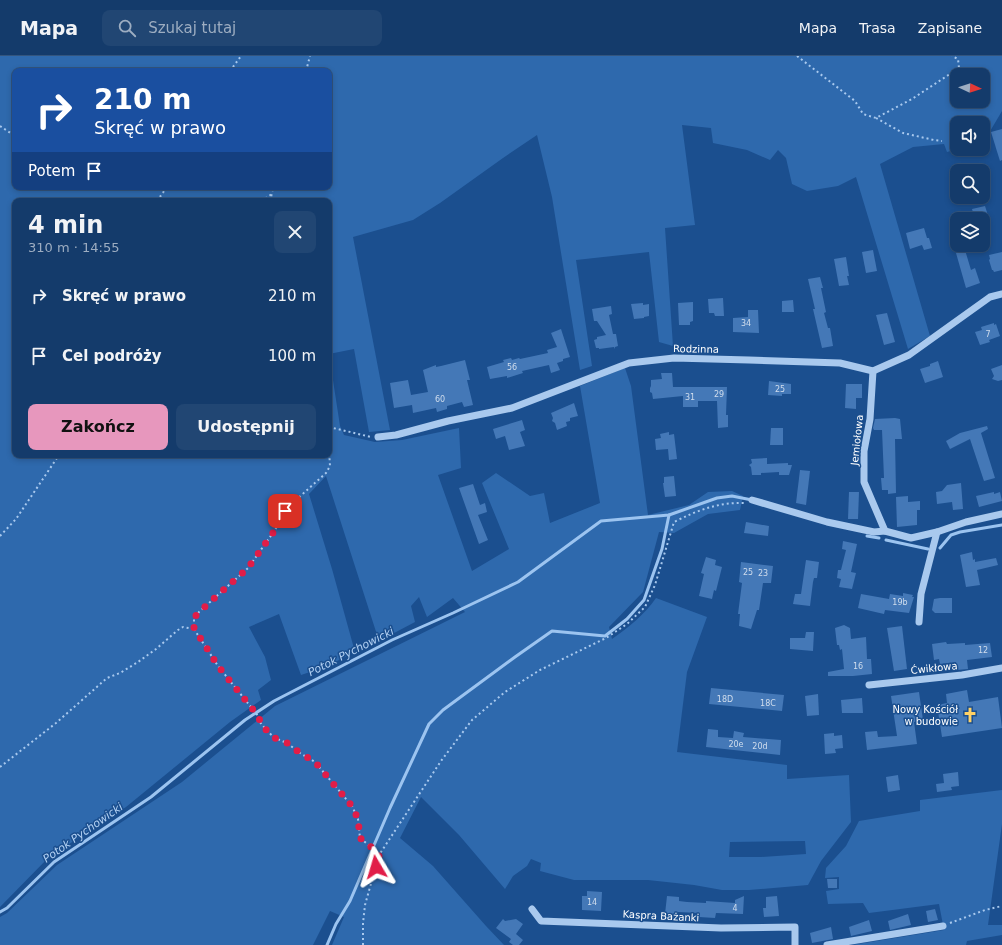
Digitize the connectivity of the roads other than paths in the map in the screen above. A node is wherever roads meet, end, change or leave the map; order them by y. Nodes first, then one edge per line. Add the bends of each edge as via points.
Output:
1 (1002, 294) edge
2 (873, 371) junction
3 (378, 437) road end
4 (751, 502) road end
5 (1002, 514) edge
6 (885, 531) junction
7 (937, 532) junction
8 (919, 622) dead end
9 (1002, 668) edge
10 (869, 685) dead end
11 (532, 909) dead end
12 (943, 926) road end
13 (795, 945) edge
14 (827, 945) edge

1 - 2 street via 990,298 909,356
2 - 3 street, Rodzinna via 840,363 749,360 674,358 629,363 512,408
2 - 6 street, Jemiołowa via 870,419 864,451 864,482
4 - 6 street via 827,522 874,532
5 - 7 street
6 - 7 street via 911,538
7 - 8 street via 920,594
9 - 10 street, Ćwikłowa
11 - 13 street, Kaspra Bażanki via 541,921 721,928 795,927
12 - 14 street

